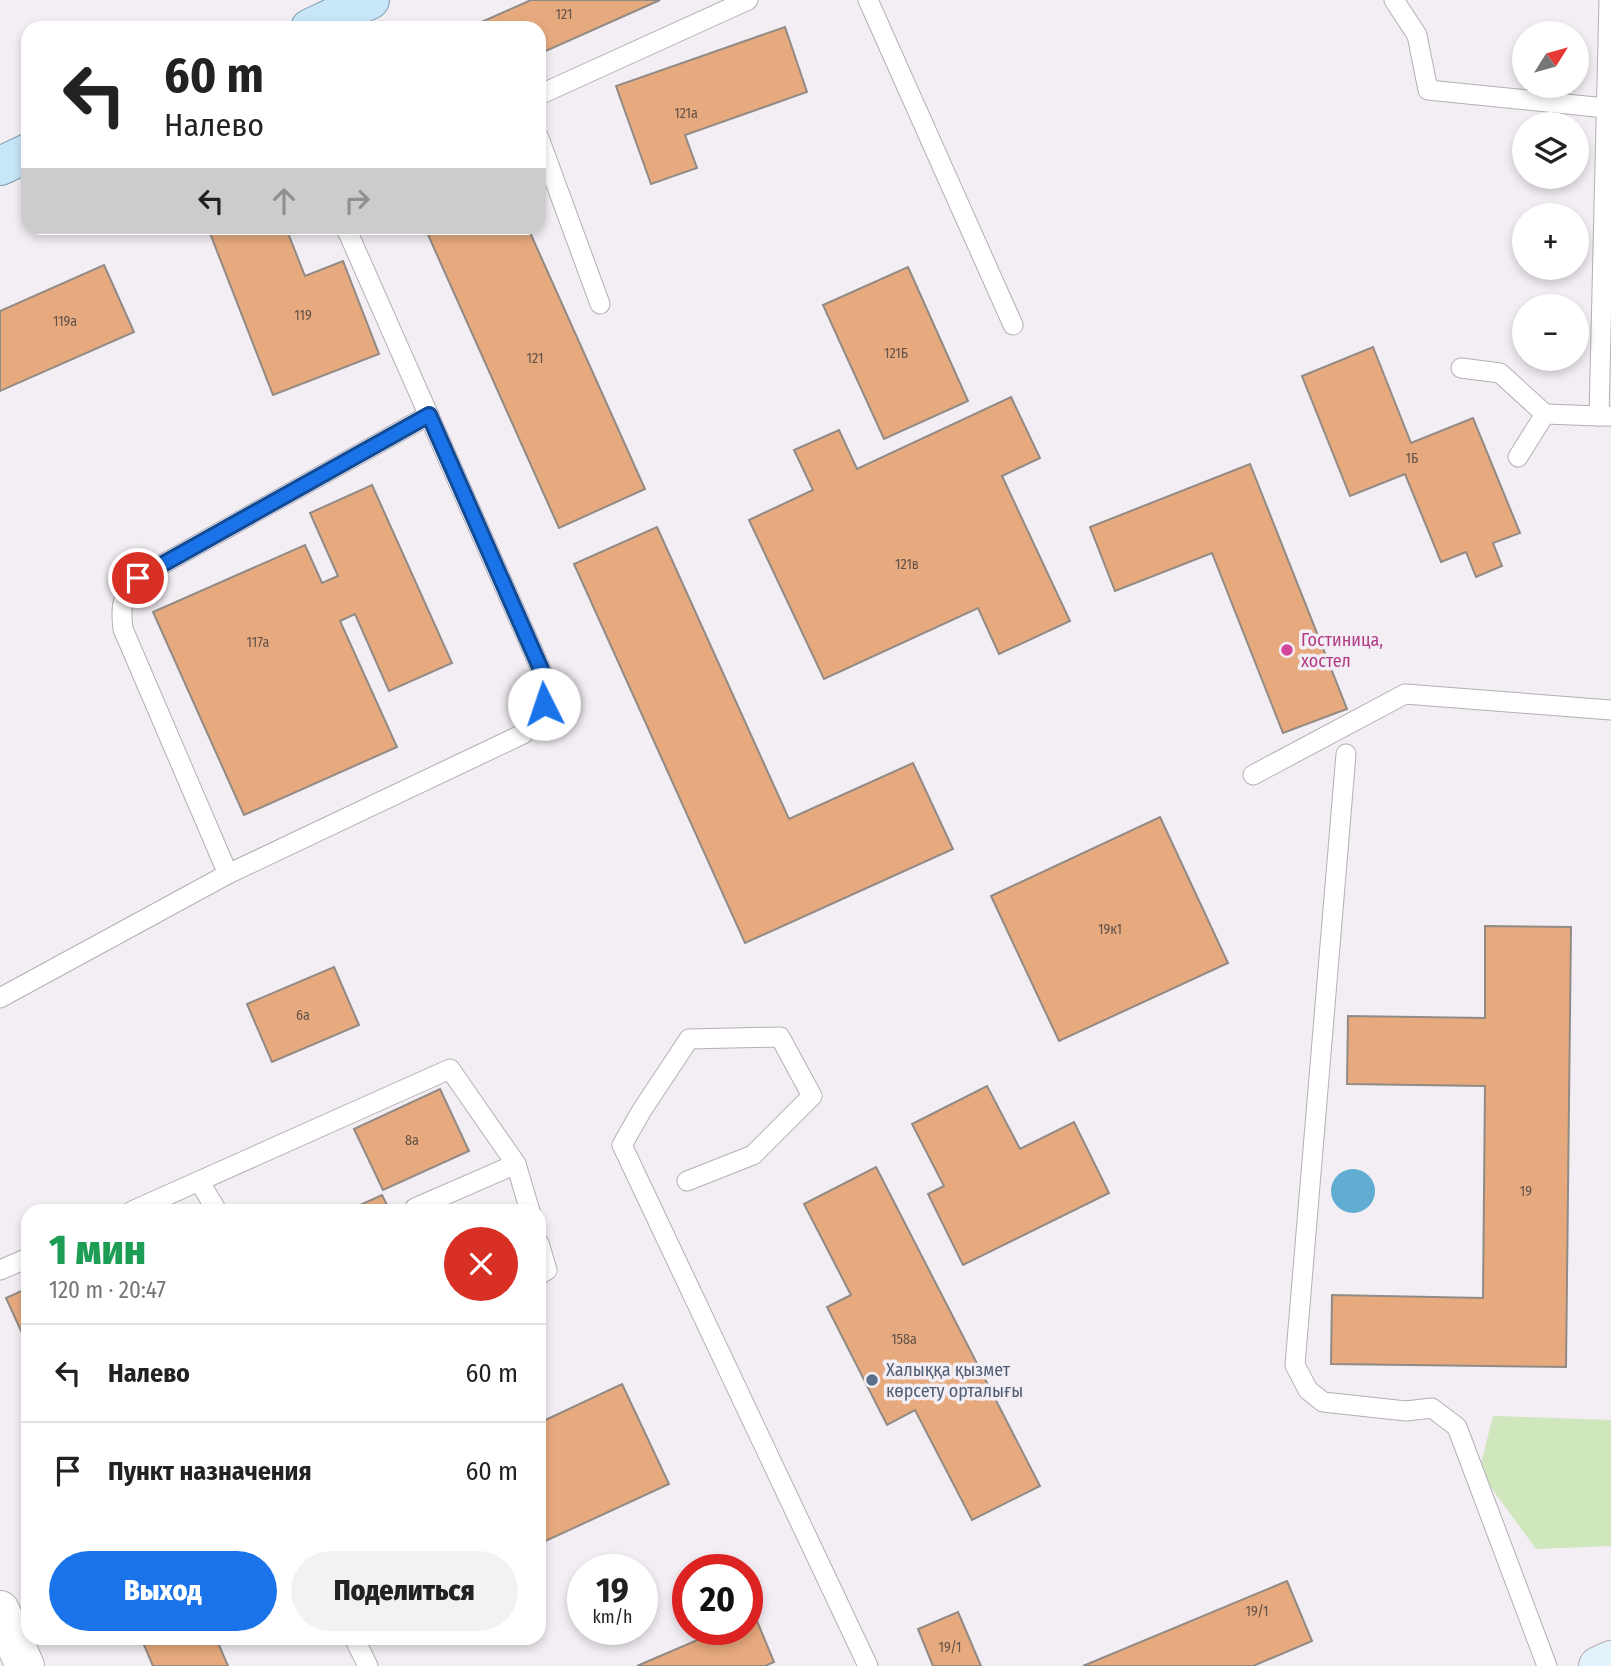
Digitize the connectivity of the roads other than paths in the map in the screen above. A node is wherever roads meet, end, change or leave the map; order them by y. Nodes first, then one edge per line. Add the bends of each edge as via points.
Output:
1 (370, 0) edge
2 (748, 0) edge
3 (868, 0) edge
4 (1394, 0) edge
5 (1609, 0) edge
6 (325, 21) edge
7 (546, 92) edge
8 (1606, 108) junction
9 (21, 156) edge
10 (546, 157) edge
11 (0, 166) edge
12 (349, 235) edge
13 (600, 304) dead end
14 (1013, 326) dead end
15 (1461, 368) dead end
16 (1545, 414) junction
17 (429, 415) junction
18 (1605, 416) edge
19 (1518, 457) dead end
20 (1611, 710) edge
21 (1346, 754) dead end
22 (1253, 775) dead end
23 (228, 874) junction
24 (0, 998) edge
25 (516, 1164) junction
26 (199, 1181) junction
27 (687, 1181) dead end
28 (148, 1204) edge
29 (213, 1204) edge
30 (424, 1204) edge
31 (528, 1204) edge
32 (21, 1261) edge
33 (0, 1270) edge
34 (0, 1610) edge
35 (358, 1645) edge
36 (1611, 1660) edge
37 (25, 1666) edge
38 (368, 1666) edge
39 (868, 1666) edge
40 (1547, 1666) edge
41 (1598, 1666) edge

1 - 6 main road
2 - 7 lane
3 - 14 lane
4 - 8 lane via 1417,35 1428,90
5 - 8 lane
8 - 18 lane
9 - 11 main road
10 - 13 lane
12 - 17 lane
15 - 16 lane via 1500,373
16 - 18 lane
16 - 19 lane
17 - 23 lane via 138,578 126,592 121,609 123,629
17 - 23 lane via 547,683 537,720 523,734
20 - 22 lane via 1405,694
21 - 40 lane via 1295,1365 1308,1390 1323,1402 1406,1411 1432,1408 1457,1427
23 - 24 lane
25 - 26 lane via 450,1069
25 - 30 lane
25 - 31 lane
26 - 28 lane
26 - 29 lane
27 - 39 lane via 753,1155 812,1096 780,1037 689,1039 622,1145
32 - 33 lane
34 - 37 street
35 - 38 lane
36 - 41 street

